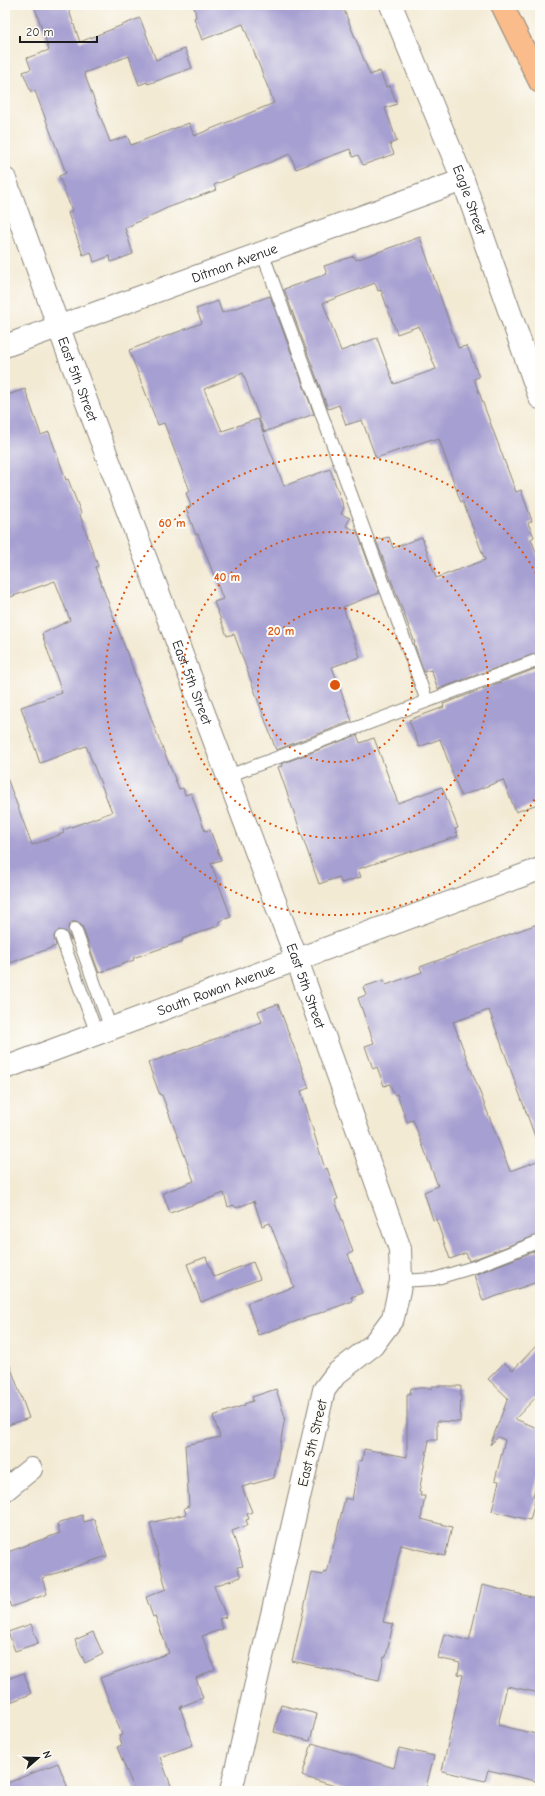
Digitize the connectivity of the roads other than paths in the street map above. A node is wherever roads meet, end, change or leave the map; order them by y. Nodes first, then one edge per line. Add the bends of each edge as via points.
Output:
1 (391, 5) edge
2 (502, 5) edge
3 (540, 82) edge
4 (5, 179) edge
5 (463, 180) junction
6 (262, 252) junction
7 (59, 326) junction
8 (5, 346) edge
9 (540, 398) edge
10 (540, 659) edge
11 (427, 701) junction
12 (228, 776) junction
13 (540, 869) edge
14 (75, 930) dead end
15 (61, 937) dead end
16 (297, 960) junction
17 (104, 1031) junction
18 (5, 1068) edge
19 (540, 1241) edge
20 (401, 1281) junction
21 (31, 1469) dead end
22 (5, 1490) edge
23 (231, 1791) edge

1 - 5 street, Eagle Street
2 - 3 highway
4 - 7 street, East 5th Street
5 - 6 street, Ditman Avenue
5 - 9 street, Eagle Street
6 - 7 street, Ditman Avenue
6 - 11 lane
7 - 8 street, Ditman Avenue
7 - 12 street, East 5th Street
10 - 11 lane
11 - 12 lane
12 - 16 street, East 5th Street
13 - 16 street, South Rowan Avenue
14 - 17 lane
15 - 17 lane
16 - 17 street, South Rowan Avenue
16 - 20 street, East 5th Street via 400,1249
17 - 18 street, South Rowan Avenue
19 - 20 lane via 474,1267 434,1279
20 - 23 street, East 5th Street via 393,1318 373,1345 336,1374 324,1390
21 - 22 street

